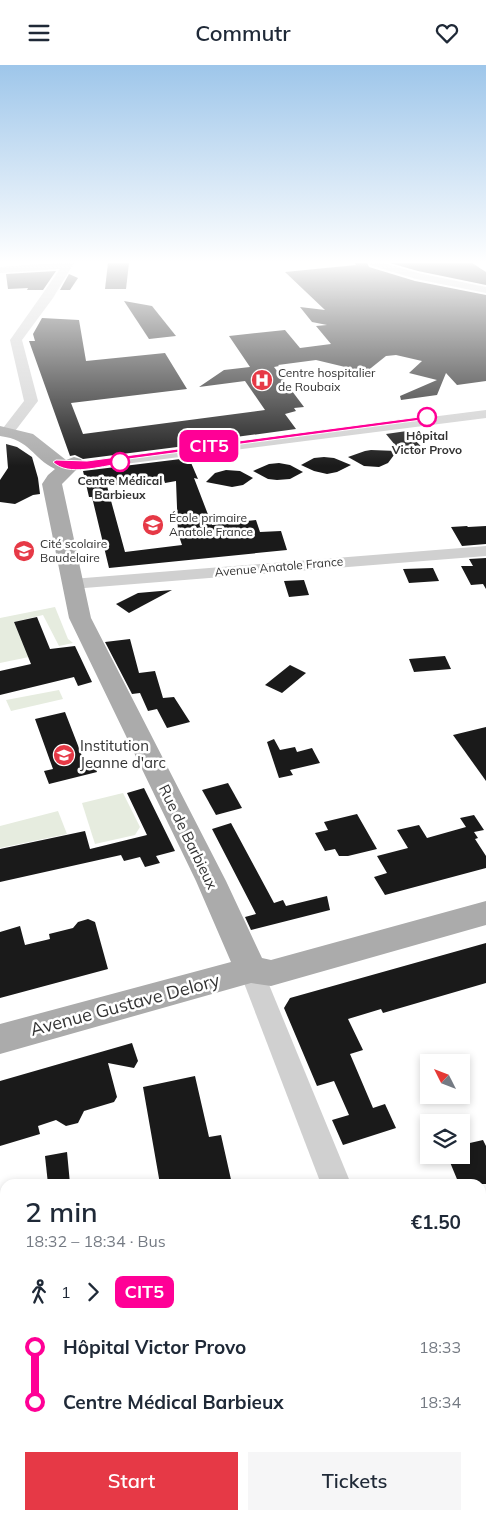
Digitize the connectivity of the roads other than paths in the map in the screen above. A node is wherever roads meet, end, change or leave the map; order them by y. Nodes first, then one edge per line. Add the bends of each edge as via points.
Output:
1 (22, 331) edge
2 (486, 410) edge
3 (486, 414) edge
4 (4, 431) edge
5 (67, 464) junction
6 (486, 551) edge
7 (72, 584) junction
8 (486, 896) edge
9 (486, 913) edge
10 (250, 970) junction
11 (0, 1039) edge
12 (334, 1179) edge

1 - 4 street via 16,339 31,401
2 - 5 street
3 - 5 street
4 - 5 main road via 31,440 46,455
5 - 7 main road, Rue de Barbieux via 52,484
6 - 7 street, Avenue Anatole France
7 - 10 main road, Rue de Barbieux via 80,618 211,881
8 - 10 main road, Avenue Gustave Delory via 264,957
9 - 10 main road, Avenue Gustave Delory via 271,973
10 - 11 main road, Avenue Gustave Delory
10 - 12 street, Rue de Barbieux

